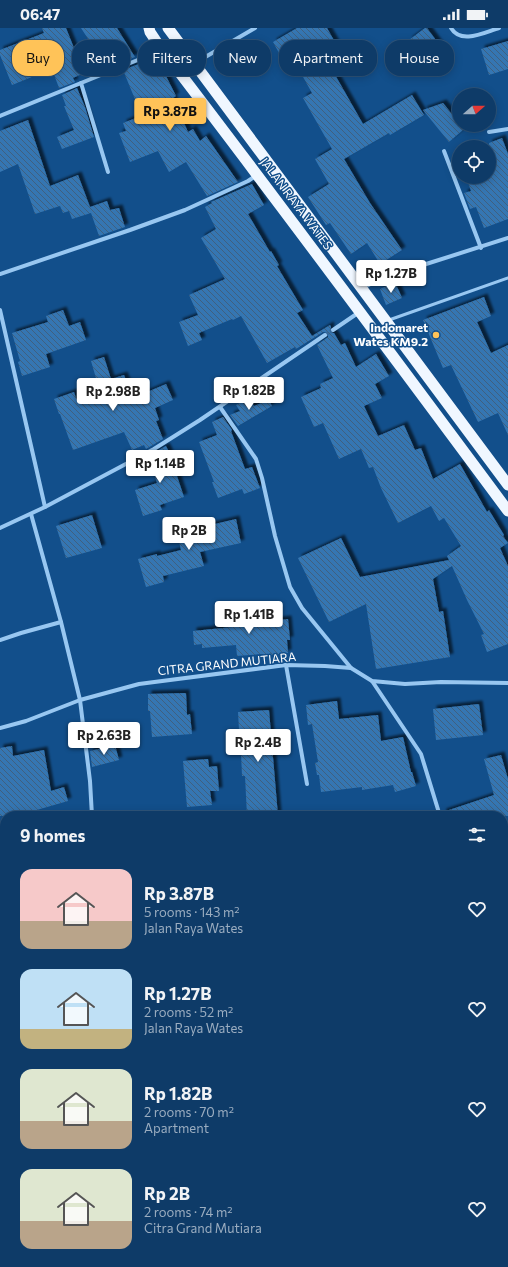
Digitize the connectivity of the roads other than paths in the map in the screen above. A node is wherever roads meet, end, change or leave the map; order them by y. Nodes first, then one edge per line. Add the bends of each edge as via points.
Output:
1 (149, 28) edge
2 (168, 28) edge
3 (255, 28) edge
4 (451, 28) edge
5 (499, 28) edge
6 (155, 40) edge
7 (177, 40) edge
8 (206, 57) edge
9 (138, 59) edge
10 (182, 76) edge
11 (203, 76) edge
12 (81, 84) junction
13 (0, 116) edge
14 (508, 129) edge
15 (496, 131) edge
16 (444, 151) dead end
17 (108, 172) dead end
18 (258, 175) junction
19 (508, 238) edge
20 (481, 248) junction
21 (0, 274) edge
22 (508, 278) edge
23 (362, 289) junction
24 (0, 310) edge
25 (360, 311) junction
26 (386, 321) junction
27 (333, 330) tunnel mouth
28 (325, 335) tunnel mouth
29 (220, 407) junction
30 (508, 485) edge
31 (45, 507) junction
32 (508, 511) edge
33 (31, 514) junction
34 (0, 528) edge
35 (61, 622) junction
36 (0, 640) edge
37 (286, 665) junction
38 (350, 668) junction
39 (372, 681) junction
40 (508, 683) edge
41 (80, 700) junction
42 (0, 728) edge
43 (307, 784) dead end
44 (92, 811) edge
45 (438, 811) edge

1 - 6 highway, JALAN RAYA WATES
2 - 7 highway, JALAN RAYA WATES
3 - 8 street
4 - 5 street via 466,38
9 - 12 street
10 - 18 highway, JALAN RAYA WATES
11 - 23 highway, JALAN RAYA WATES
12 - 13 street
12 - 17 street
14 - 15 street
16 - 20 street
18 - 21 street via 185,210
18 - 25 highway, JALAN RAYA WATES
19 - 20 street
20 - 23 street via 423,265
22 - 26 lane
23 - 26 highway, JALAN RAYA WATES
24 - 31 street
25 - 27 street
25 - 32 highway, JALAN RAYA WATES
26 - 30 highway, JALAN RAYA WATES
28 - 29 street
29 - 31 street via 154,449
29 - 38 street via 256,459 290,587 302,608
31 - 33 street
33 - 34 street
33 - 35 street
35 - 36 street
35 - 41 street
37 - 38 street, CITRA GRAND MUTIARA
37 - 41 street, CITRA GRAND MUTIARA via 139,684
37 - 43 street
38 - 39 street, CITRA GRAND MUTIARA
39 - 40 street, CITRA GRAND MUTIARA via 405,684
39 - 45 street via 421,754
41 - 42 street, CITRA GRAND MUTIARA
41 - 44 street

